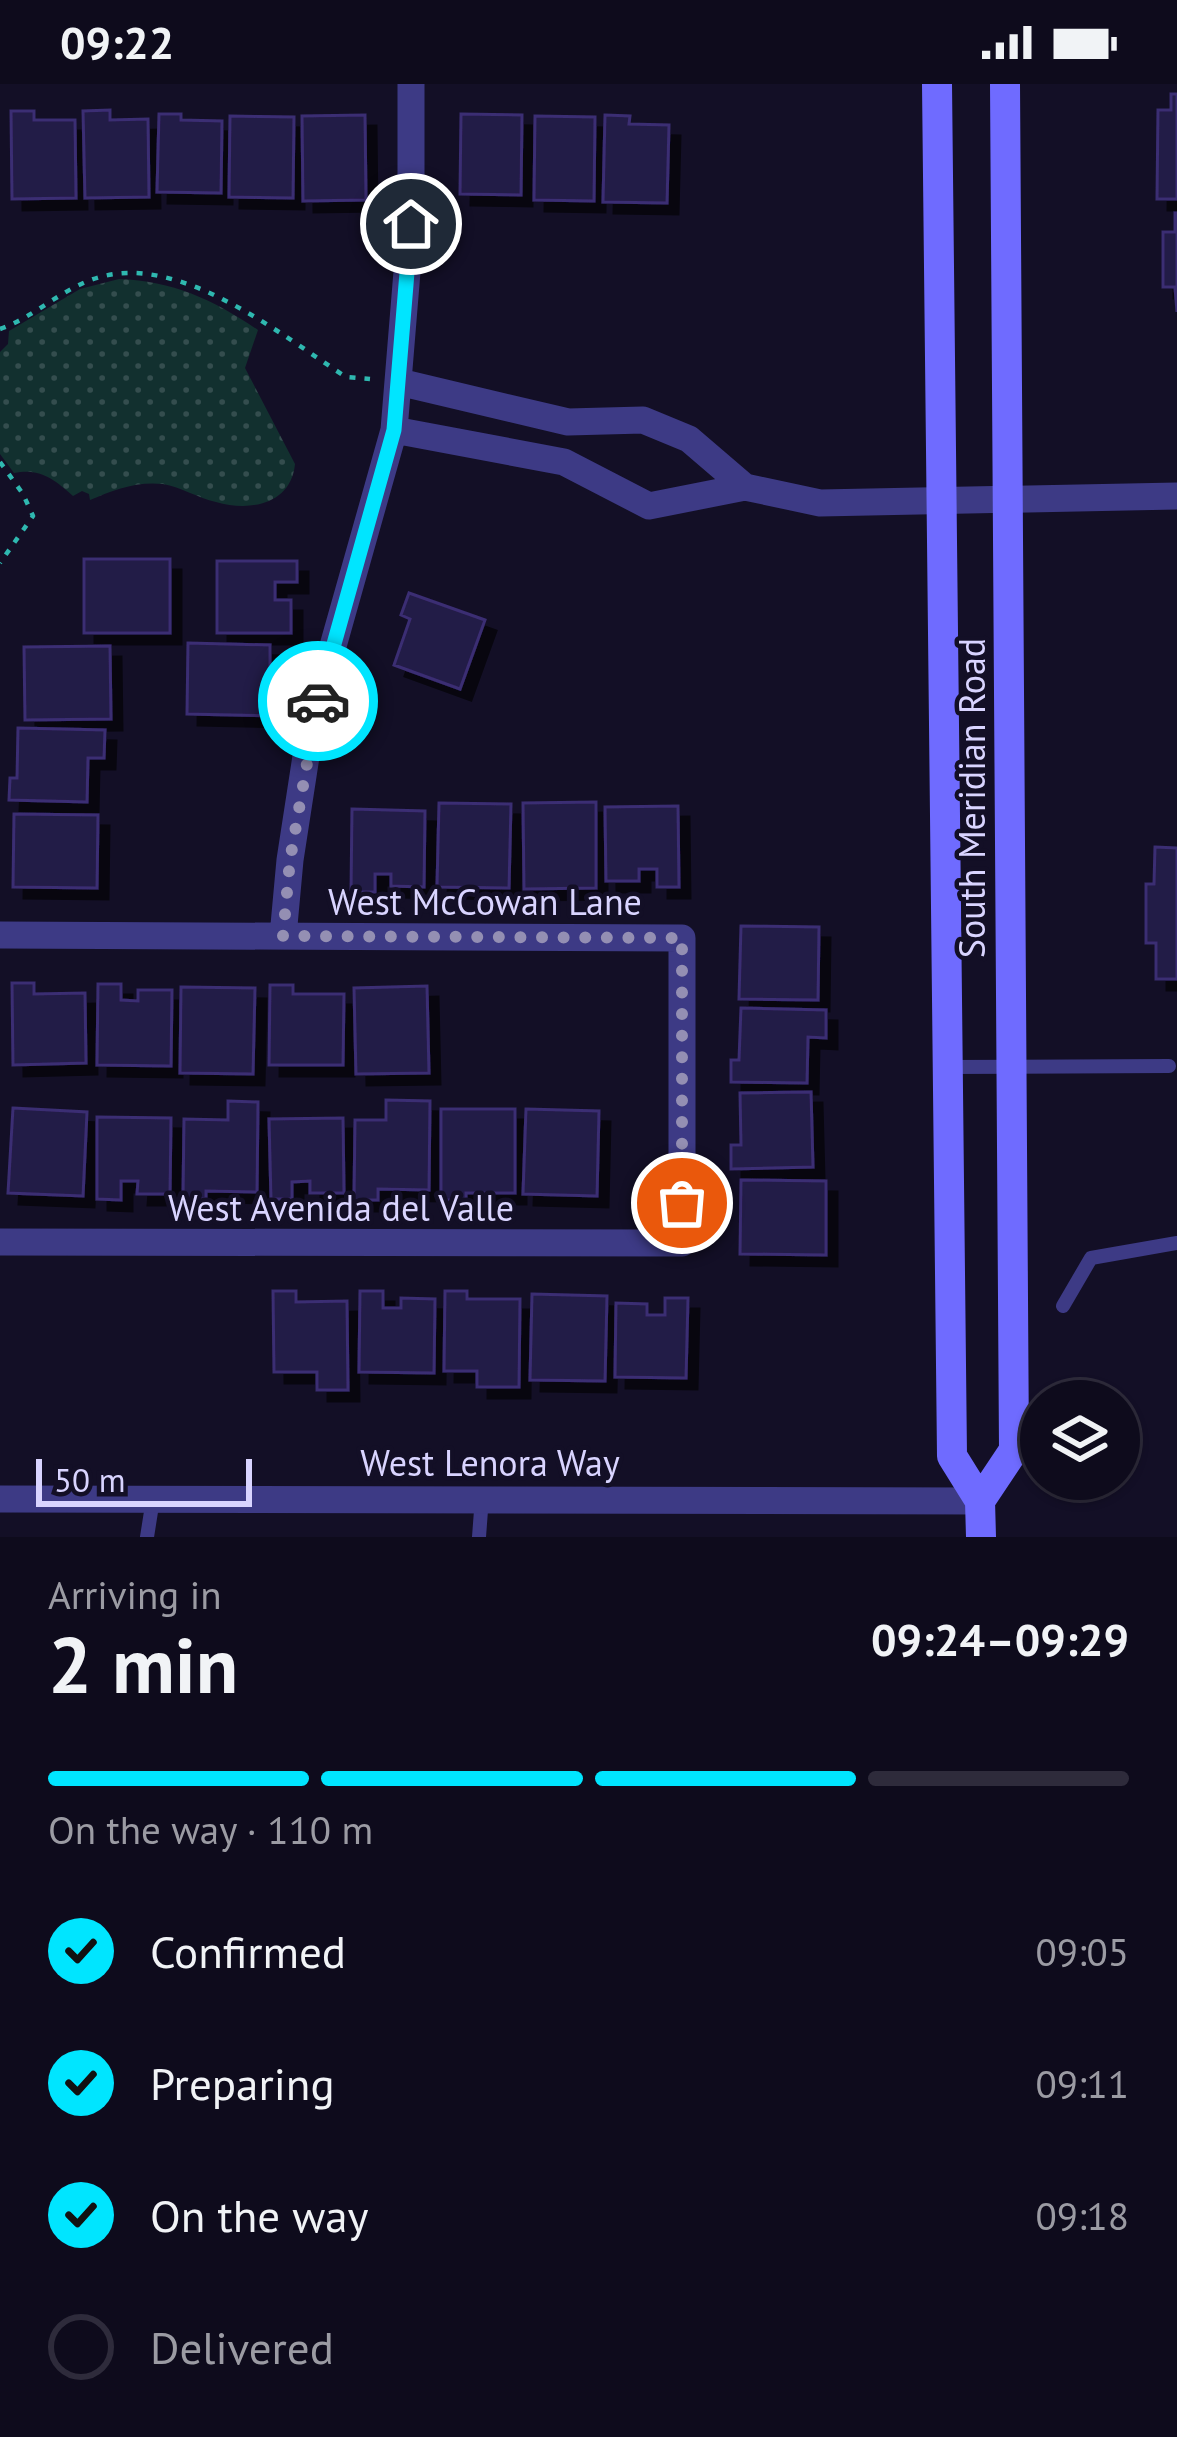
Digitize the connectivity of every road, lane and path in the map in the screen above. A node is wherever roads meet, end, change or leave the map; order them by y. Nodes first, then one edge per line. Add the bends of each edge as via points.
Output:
1 (411, 84) edge
2 (937, 84) edge
3 (1005, 84) edge
4 (0, 329) edge
5 (399, 382) junction
6 (601, 422) junction
7 (394, 430) junction
8 (0, 462) edge
9 (586, 473) junction
10 (745, 487) junction
11 (1008, 496) junction
12 (1177, 496) edge
13 (943, 499) junction
14 (0, 562) edge
15 (0, 935) edge
16 (283, 936) junction
17 (1169, 1066) dead end
18 (948, 1067) junction
19 (1012, 1067) junction
20 (0, 1242) edge
21 (682, 1243) joint
22 (1177, 1244) edge
23 (1063, 1306) dead end
24 (482, 1497) junction
25 (0, 1499) edge
26 (153, 1499) junction
27 (980, 1501) junction
28 (147, 1537) edge
29 (479, 1537) edge
30 (981, 1537) edge

1 - 5 street
2 - 13 street, South Meridian Road
3 - 11 street, South Meridian Road
4 - 5 path via 102,276 171,279 221,298 346,376
5 - 6 street via 568,422
5 - 7 street
6 - 9 street
6 - 10 street via 644,420 689,439
7 - 9 street
7 - 16 street via 311,724
8 - 14 path via 33,516
9 - 10 street via 649,506
10 - 13 street via 820,503
11 - 12 street
11 - 13 street
11 - 19 street, South Meridian Road
13 - 18 street, South Meridian Road
15 - 16 street, West McCowan Lane
16 - 21 street, West McCowan Lane via 682,938
17 - 19 lane
18 - 19 lane
18 - 27 street, South Meridian Road via 952,1456
19 - 27 street, South Meridian Road via 1014,1450
20 - 21 street, West Avenida del Valle
22 - 23 lane via 1090,1258
24 - 26 street, West Lenora Way
24 - 27 street, West Lenora Way
24 - 29 lane
25 - 26 street, West Lenora Way
26 - 28 lane
27 - 30 street, South Meridian Road

